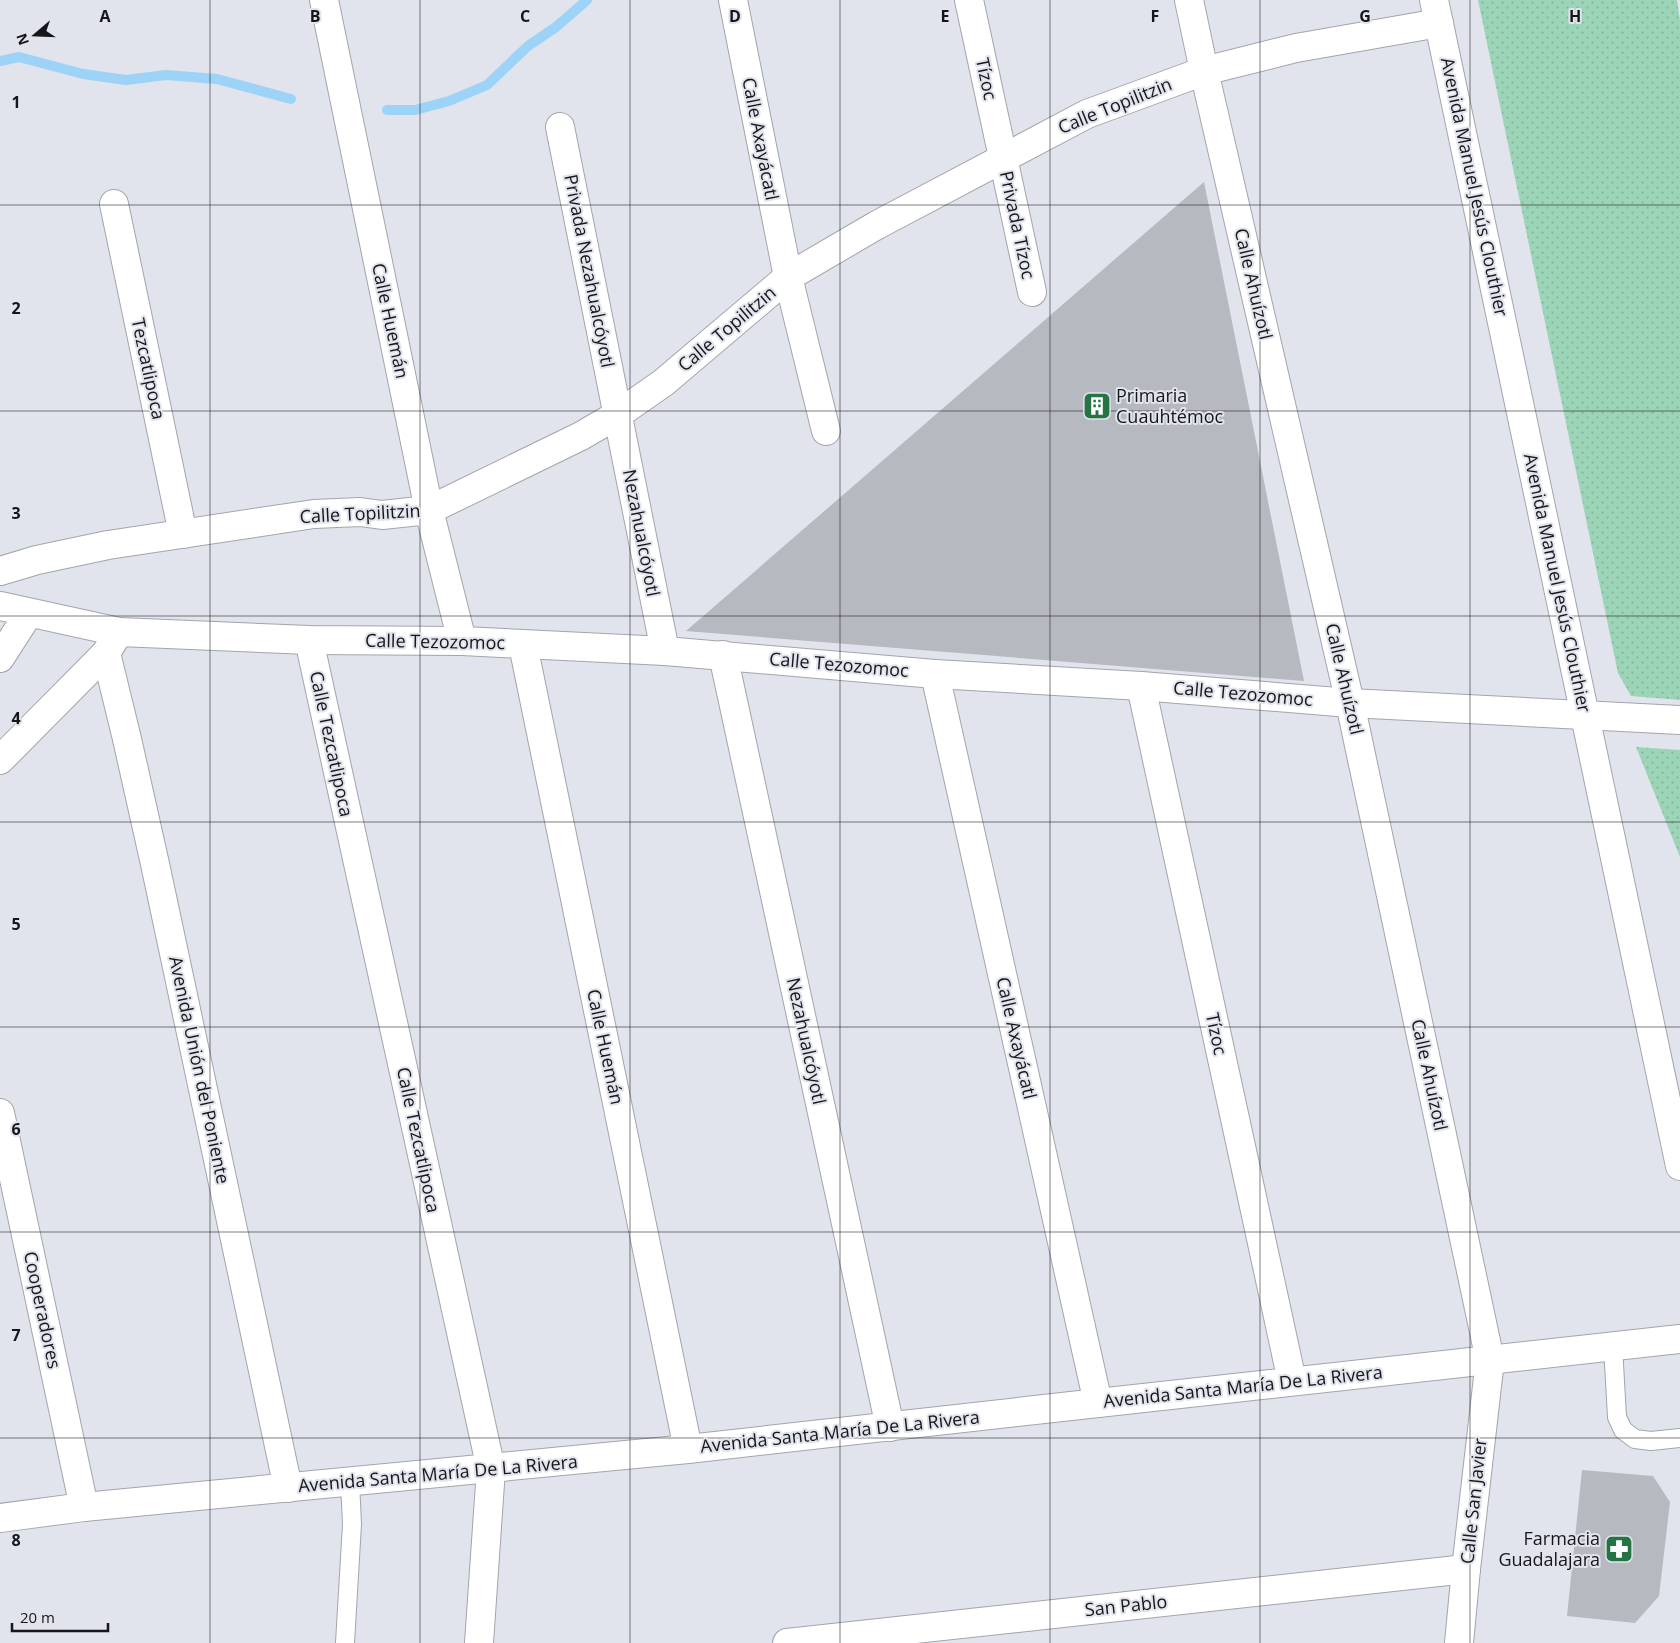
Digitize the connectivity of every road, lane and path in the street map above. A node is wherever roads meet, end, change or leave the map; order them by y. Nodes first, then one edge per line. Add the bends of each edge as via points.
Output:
1 (324, 0) edge
2 (733, 0) edge
3 (969, 0) edge
4 (1189, 0) edge
5 (1437, 12) edge
6 (1204, 71) junction
7 (560, 127) dead end
8 (1003, 158) junction
9 (114, 204) dead end
10 (788, 277) junction
11 (1032, 292) dead end
12 (617, 415) junction
13 (826, 432) dead end
14 (429, 510) junction
15 (183, 534) junction
16 (0, 571) edge
17 (0, 606) edge
18 (29, 613) junction
19 (308, 640) junction
20 (462, 641) junction
21 (113, 643) junction
22 (523, 645) junction
23 (665, 651) junction
24 (723, 655) junction
25 (0, 658) edge
26 (935, 674) junction
27 (1141, 686) junction
28 (1350, 703) junction
29 (1585, 714) junction
30 (1680, 720) edge
31 (0, 760) edge
32 (0, 1113) edge
33 (1680, 1166) edge
34 (1680, 1340) edge
35 (1613, 1346) junction
36 (1490, 1360) junction
37 (1292, 1382) junction
38 (1098, 1403) junction
39 (890, 1427) junction
40 (1680, 1438) edge
41 (688, 1449) junction
42 (490, 1469) junction
43 (350, 1482) junction
44 (288, 1488) junction
45 (84, 1507) junction
46 (0, 1518) edge
47 (1466, 1569) junction
48 (345, 1643) edge
49 (480, 1643) edge
50 (787, 1643) edge
51 (1460, 1643) edge

1 - 14 street, Calle Huemán
2 - 10 street, Calle Axayácatl
3 - 8 street, Tízoc
4 - 6 street, Calle Ahuízotl
5 - 6 street, Calle Topilitzin
5 - 29 street, Avenida Manuel Jesús Clouthier
6 - 8 street, Calle Topilitzin via 1087,114
6 - 28 street, Calle Ahuízotl
7 - 12 street, Privada Nezahualcóyotl
8 - 10 street, Calle Topilitzin
8 - 11 street, Privada Tízoc
9 - 15 street, Tezcatlipoca
10 - 12 street, Calle Topilitzin via 677,372
10 - 13 street, Calle Axayácatl
12 - 14 street, Calle Topilitzin via 582,436
12 - 23 street, Nezahualcóyotl
14 - 15 street, Calle Topilitzin via 382,516 360,512 314,514
14 - 20 street, Calle Huemán
15 - 16 street, Calle Topilitzin via 108,545
17 - 18 street, Calle Tezozomoc
18 - 21 street, Calle Tezozomoc
18 - 25 street
19 - 20 street, Calle Tezozomoc
19 - 21 street, Calle Tezozomoc
19 - 42 street, Calle Tezcatlipoca
20 - 22 street, Calle Tezozomoc
21 - 31 street
21 - 44 street, Avenida Unión del Poniente via 128,739
22 - 23 street, Calle Tezozomoc
22 - 41 street, Calle Huemán
23 - 24 street, Calle Tezozomoc
24 - 26 street, Calle Tezozomoc
24 - 39 street, Nezahualcóyotl
26 - 27 street, Calle Tezozomoc
26 - 38 street, Calle Axayácatl
27 - 28 street, Calle Tezozomoc
27 - 37 street, Tízoc
28 - 29 street, Calle Tezozomoc
28 - 36 street, Calle Ahuízotl
29 - 30 street, Calle Tezozomoc
29 - 33 street, Avenida Manuel Jesús Clouthier
32 - 45 street, Cooperadores
34 - 35 street, Avenida Santa María De La Rivera
35 - 36 street, Avenida Santa María De La Rivera
35 - 40 lane via 1617,1417 1623,1430 1635,1439 1652,1442
36 - 37 street, Avenida Santa María De La Rivera
36 - 47 street, Calle San Javier
37 - 38 street, Avenida Santa María De La Rivera
38 - 39 street, Avenida Santa María De La Rivera
39 - 41 street, Avenida Santa María De La Rivera
41 - 42 street, Avenida Santa María De La Rivera
42 - 43 street, Avenida Santa María De La Rivera
42 - 49 street, Calle Tezcatlipoca
43 - 44 street, Avenida Santa María De La Rivera
43 - 48 lane via 352,1524
44 - 45 street, Avenida Santa María De La Rivera
45 - 46 street, Avenida Santa María De La Rivera
47 - 50 street, San Pablo
47 - 51 street, Calle San Javier

